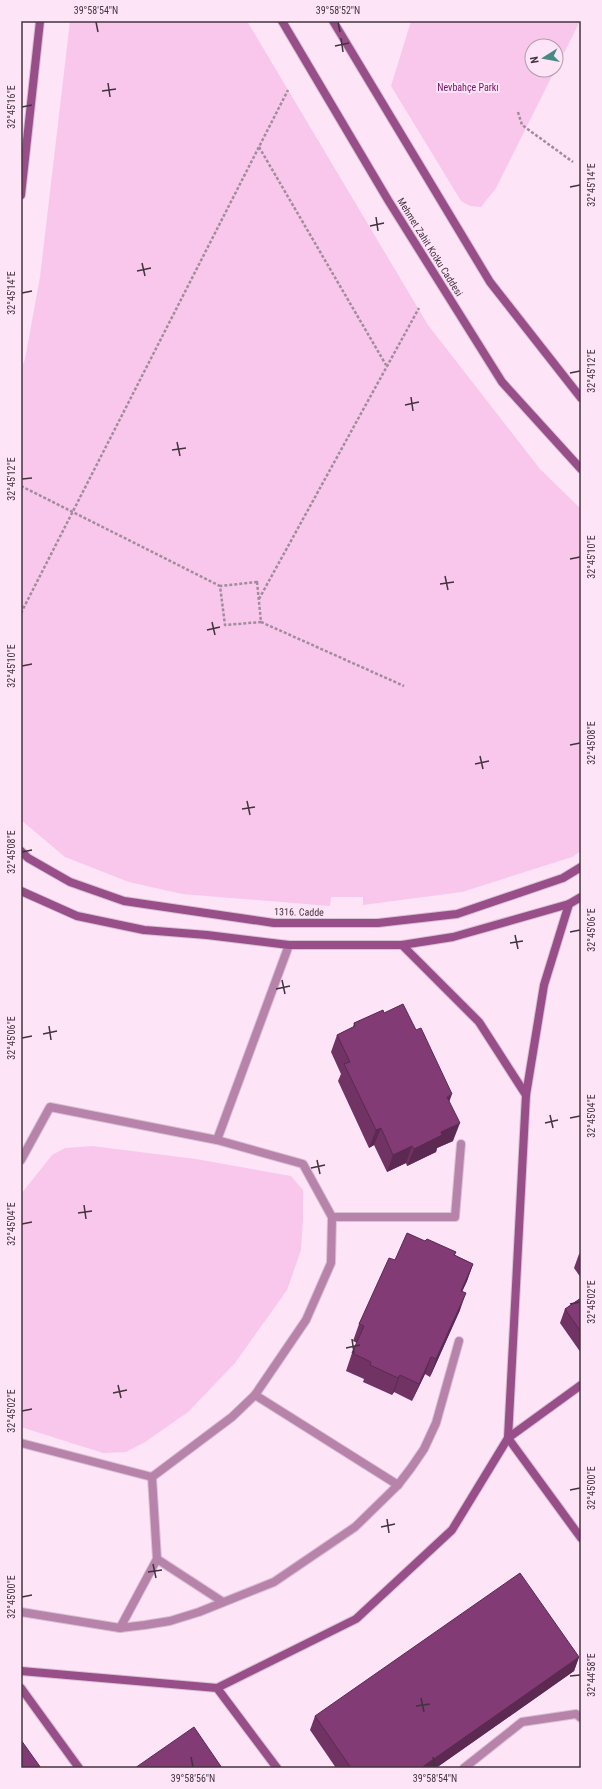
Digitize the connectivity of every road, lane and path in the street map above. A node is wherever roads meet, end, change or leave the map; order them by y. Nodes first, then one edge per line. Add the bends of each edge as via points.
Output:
1 (40, 21) edge
2 (282, 21) edge
3 (333, 21) edge
4 (288, 90) dead end
5 (518, 112) dead end
6 (259, 147) junction
7 (573, 162) dead end
8 (21, 195) edge
9 (419, 308) dead end
10 (387, 366) junction
11 (581, 398) edge
12 (581, 469) edge
13 (21, 486) edge
14 (73, 512) junction
15 (220, 586) junction
16 (259, 599) junction
17 (21, 614) edge
18 (261, 622) junction
19 (404, 686) dead end
20 (21, 851) edge
21 (581, 867) edge
22 (21, 891) edge
23 (581, 897) edge
24 (569, 904) junction
25 (289, 945) junction
26 (402, 945) junction
27 (526, 1096) junction
28 (218, 1140) junction
29 (461, 1144) dead end
30 (21, 1160) edge
31 (332, 1217) junction
32 (459, 1341) dead end
33 (581, 1385) edge
34 (255, 1395) junction
35 (508, 1438) junction
36 (21, 1443) edge
37 (152, 1477) junction
38 (398, 1485) junction
39 (581, 1538) edge
40 (157, 1559) junction
41 (223, 1602) junction
42 (21, 1612) edge
43 (120, 1628) junction
44 (21, 1671) edge
45 (21, 1688) edge
46 (217, 1688) junction
47 (581, 1718) edge
48 (80, 1768) edge
49 (277, 1768) edge
50 (464, 1768) edge

1 - 8 street
2 - 12 street, Mehmet Zahit Kotku Caddesi via 388,200 502,382
3 - 11 street via 490,282
4 - 6 path
5 - 7 path via 522,124
6 - 10 path
6 - 14 path
9 - 10 path
10 - 16 path
13 - 14 path
14 - 15 path
14 - 17 path
15 - 16 path via 257,582
15 - 18 path via 224,625
16 - 18 path
18 - 19 path
20 - 21 street, 1316. Cadde via 28,858 70,882 124,901 274,923 378,923 457,914 563,878
22 - 25 street via 77,916 144,930
23 - 24 street
24 - 26 street via 453,937
24 - 27 street via 544,984
25 - 26 street
25 - 28 lane
26 - 27 street via 479,1022
27 - 35 street
28 - 30 lane via 50,1107
28 - 31 lane via 304,1164
29 - 31 lane via 455,1217
31 - 34 lane via 331,1263 306,1320
32 - 38 lane via 436,1423 424,1449
33 - 35 street
34 - 37 lane via 232,1417
34 - 38 lane
35 - 39 street
35 - 46 street via 452,1530 356,1619
36 - 37 lane
37 - 40 lane
38 - 41 lane via 355,1527 280,1578
40 - 41 lane
40 - 43 lane
41 - 43 lane via 170,1621
42 - 43 lane
44 - 46 street
45 - 48 street
46 - 49 street
47 - 50 lane via 576,1714 522,1722

